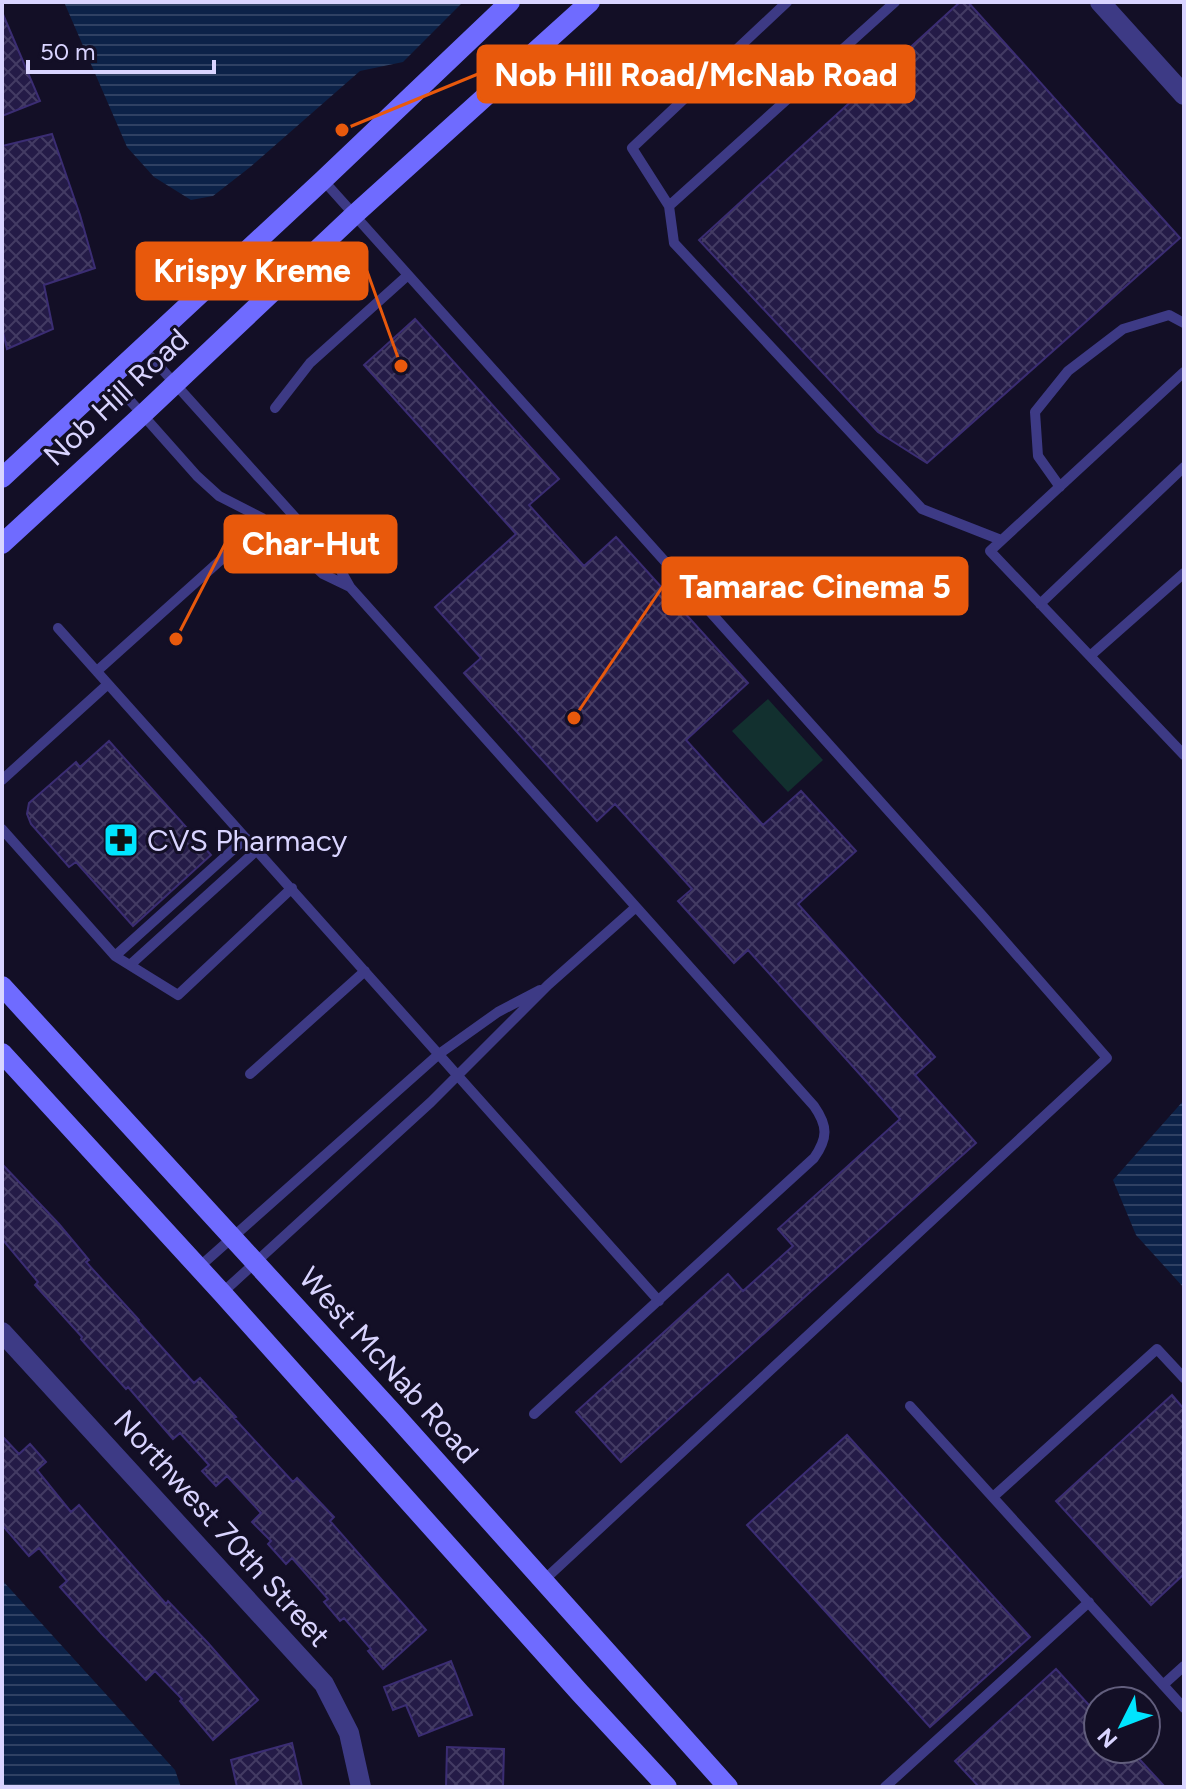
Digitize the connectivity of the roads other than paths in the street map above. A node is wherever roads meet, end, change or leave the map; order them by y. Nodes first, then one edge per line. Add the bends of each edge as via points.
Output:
1 (510, 2) edge
2 (590, 2) edge
3 (787, 2) edge
4 (895, 2) edge
5 (1100, 2) edge
6 (1182, 87) edge
7 (323, 180) junction
8 (669, 206) junction
9 (354, 215) junction
10 (408, 275) junction
11 (1184, 323) edge
12 (142, 347) junction
13 (1184, 372) edge
14 (110, 378) junction
15 (174, 383) junction
16 (275, 408) dead end
17 (142, 415) junction
18 (1184, 467) edge
19 (2, 478) edge
20 (1060, 487) junction
21 (243, 540) dead end
22 (1001, 540) junction
23 (2, 544) edge
24 (1184, 573) edge
25 (350, 587) junction
26 (1040, 604) junction
27 (58, 628) dead end
28 (1090, 656) junction
29 (97, 671) junction
30 (108, 684) junction
31 (1184, 755) edge
32 (2, 780) edge
33 (2, 829) edge
34 (246, 838) junction
35 (257, 850) junction
36 (292, 888) junction
37 (636, 907) junction
38 (115, 956) junction
39 (130, 965) junction
40 (365, 971) junction
41 (548, 985) junction
42 (2, 986) edge
43 (2, 1053) edge
44 (439, 1054) junction
45 (250, 1074) dead end
46 (459, 1076) junction
47 (233, 1237) junction
48 (256, 1262) junction
49 (198, 1268) junction
50 (222, 1293) junction
51 (659, 1301) junction
52 (2, 1332) edge
53 (1184, 1378) edge
54 (910, 1406) dead end
55 (534, 1414) dead end
56 (993, 1497) junction
57 (543, 1581) junction
58 (1089, 1602) junction
59 (1184, 1666) edge
60 (1163, 1685) junction
61 (1184, 1708) edge
62 (361, 1787) edge
63 (667, 1787) edge
64 (728, 1787) edge
65 (885, 1787) edge

1 - 7 main road, Nob Hill Road
2 - 9 main road, Nob Hill Road
3 - 8 lane via 632,148
4 - 8 lane
5 - 6 street
7 - 9 lane
7 - 12 main road, Nob Hill Road
8 - 22 lane via 674,243 922,509
9 - 10 lane
9 - 15 main road, Nob Hill Road
10 - 16 lane via 310,363
10 - 57 lane via 1107,1058
11 - 20 lane via 1169,315 1123,329 1068,371 1035,412 1038,456
12 - 14 main road, Nob Hill Road
12 - 15 lane
13 - 20 lane
14 - 17 lane
14 - 19 main road, Nob Hill Road
15 - 17 main road, Nob Hill Road
15 - 25 lane via 337,564
17 - 23 main road, Nob Hill Road
17 - 25 lane via 219,496 262,518 323,574
18 - 26 lane
20 - 22 lane
21 - 29 lane
22 - 26 lane via 990,551
24 - 28 lane
25 - 37 lane
26 - 28 lane
27 - 29 lane
28 - 31 lane
29 - 30 lane
30 - 32 lane
30 - 34 lane
33 - 38 lane
34 - 35 lane
34 - 38 lane
35 - 36 lane
35 - 39 lane
36 - 39 lane via 178,995
36 - 40 lane
37 - 41 lane
37 - 51 lane via 814,1106 825,1134 814,1158
38 - 39 lane
40 - 44 lane
40 - 45 lane
41 - 44 lane
41 - 46 lane
42 - 47 main road, West McNab Road
43 - 49 main road
44 - 46 lane
44 - 47 lane
46 - 48 lane
46 - 51 lane
47 - 48 main road, West McNab Road
47 - 49 lane
48 - 50 lane
48 - 57 main road, West McNab Road
49 - 50 main road
50 - 63 main road
51 - 55 lane
52 - 62 street, Northwest 70th Street via 324,1684 349,1733
53 - 56 lane via 1157,1349
54 - 56 lane
56 - 58 lane
57 - 64 main road, West McNab Road
58 - 60 lane
58 - 65 lane
59 - 60 lane
60 - 61 lane

